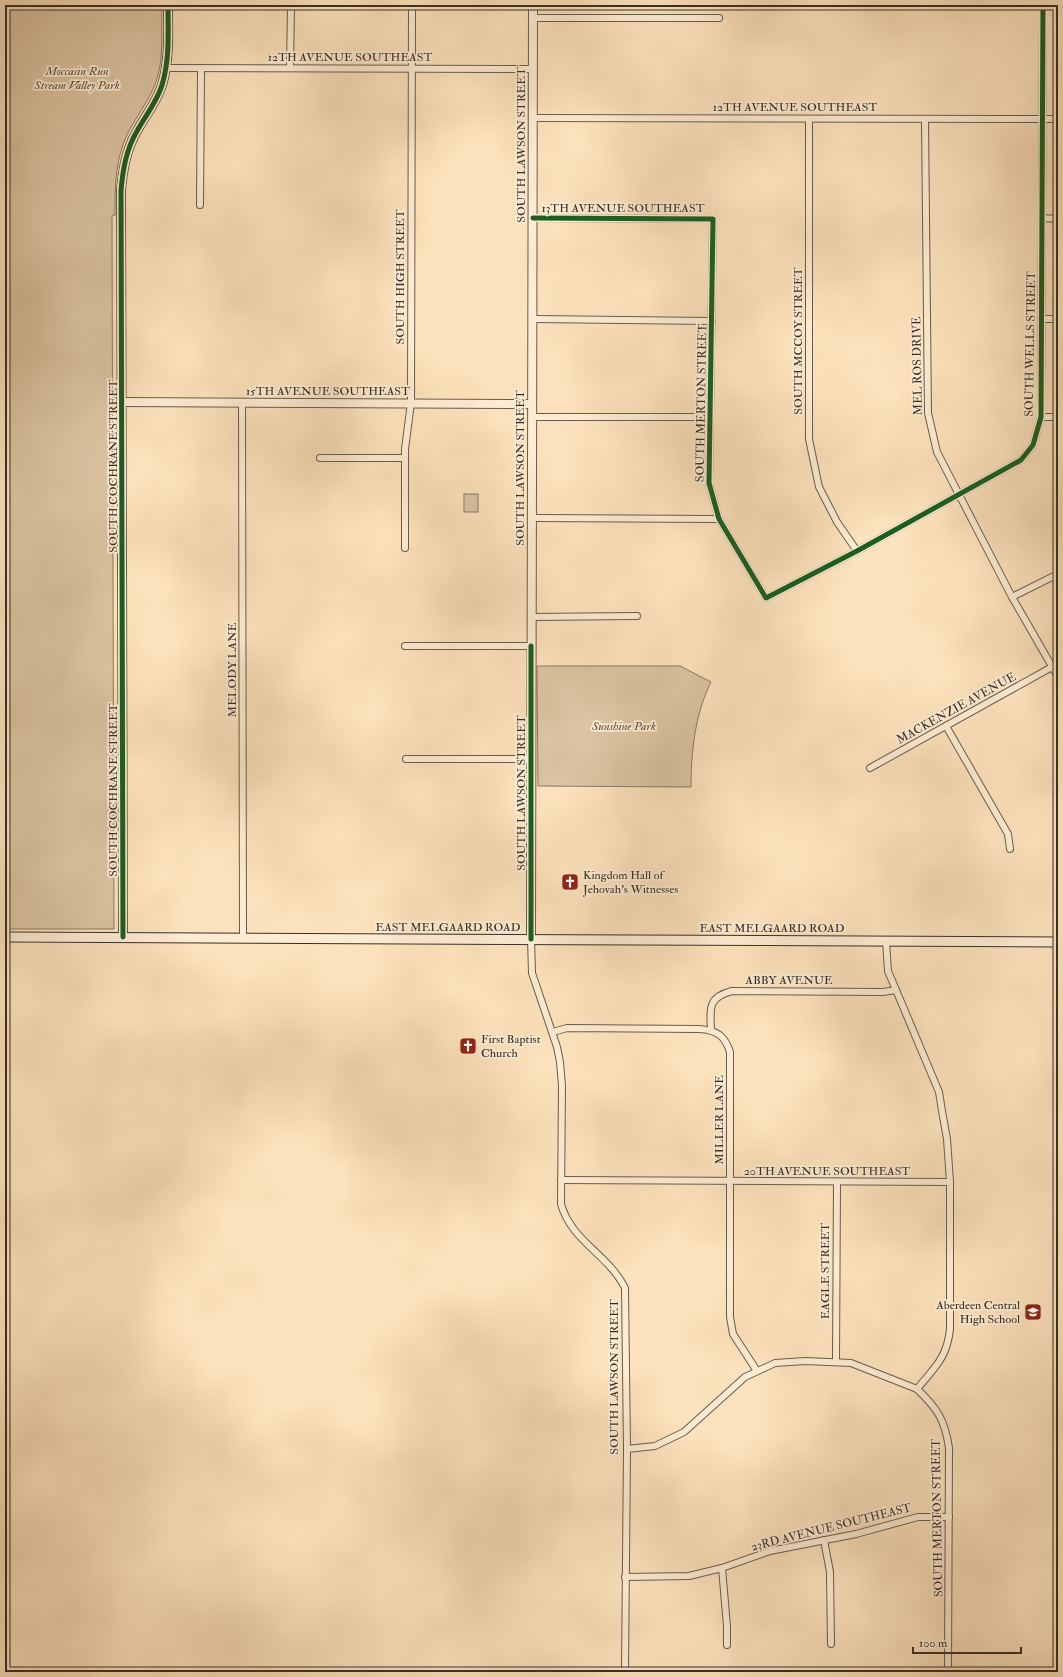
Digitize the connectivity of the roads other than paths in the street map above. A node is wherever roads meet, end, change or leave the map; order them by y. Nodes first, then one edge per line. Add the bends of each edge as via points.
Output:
1 (168, 5) edge
2 (291, 5) edge
3 (412, 5) edge
4 (533, 5) edge
5 (1043, 5) edge
6 (533, 18) junction
7 (719, 18) dead end
8 (166, 68) junction
9 (201, 68) junction
10 (290, 68) junction
11 (412, 68) junction
12 (533, 69) junction
13 (533, 118) junction
14 (809, 118) junction
15 (925, 118) junction
16 (1042, 119) junction
17 (1058, 119) edge
18 (200, 205) dead end
19 (533, 218) junction
20 (1042, 218) junction
21 (1058, 218) edge
22 (713, 219) joint
23 (533, 319) junction
24 (1042, 319) junction
25 (1058, 319) edge
26 (712, 321) junction
27 (123, 402) junction
28 (242, 403) junction
29 (411, 403) junction
30 (532, 404) junction
31 (532, 417) junction
32 (709, 417) junction
33 (1041, 417) junction
34 (1058, 417) edge
35 (320, 458) dead end
36 (405, 458) junction
37 (959, 495) junction
38 (532, 518) junction
39 (719, 519) junction
40 (405, 548) dead end
41 (857, 551) junction
42 (1058, 574) edge
43 (766, 598) joint
44 (1012, 598) junction
45 (637, 616) dead end
46 (532, 617) junction
47 (405, 646) dead end
48 (532, 646) junction
49 (1052, 667) junction
50 (1058, 677) edge
51 (946, 726) junction
52 (406, 759) dead end
53 (532, 759) junction
54 (870, 768) dead end
55 (1010, 849) dead end
56 (5, 937) edge
57 (123, 938) junction
58 (244, 938) junction
59 (531, 939) junction
60 (886, 941) junction
61 (1058, 942) edge
62 (896, 990) junction
63 (711, 1030) junction
64 (553, 1032) junction
65 (561, 1180) junction
66 (730, 1181) junction
67 (837, 1182) junction
68 (950, 1182) junction
69 (836, 1361) junction
70 (757, 1371) junction
71 (917, 1389) junction
72 (627, 1449) junction
73 (949, 1517) junction
74 (824, 1540) junction
75 (722, 1568) junction
76 (625, 1577) junction
77 (831, 1644) dead end
78 (727, 1645) dead end
79 (625, 1672) edge
80 (948, 1672) edge

1 - 8 street, SOUTH COCHRANE STREET
2 - 10 street
3 - 11 street, SOUTH HIGH STREET
4 - 6 street, SOUTH LAWSON STREET
5 - 16 street, SOUTH WELLS STREET
6 - 7 street
6 - 12 street, SOUTH LAWSON STREET
8 - 9 street, 12TH AVENUE SOUTHEAST
8 - 27 street, SOUTH COCHRANE STREET via 159,93 136,132 122,171
9 - 10 street, 12TH AVENUE SOUTHEAST
9 - 18 street
10 - 11 street, 12TH AVENUE SOUTHEAST
11 - 12 street, 12TH AVENUE SOUTHEAST
11 - 29 street, SOUTH HIGH STREET
12 - 13 street, SOUTH LAWSON STREET
13 - 14 street, 12TH AVENUE SOUTHEAST
13 - 19 street, SOUTH LAWSON STREET
14 - 15 street, 12TH AVENUE SOUTHEAST
14 - 41 street, SOUTH MCCOY STREET via 809,439 819,487 837,522
15 - 16 street, 12TH AVENUE SOUTHEAST
15 - 37 street, MEL ROS DRIVE via 928,413 937,452
16 - 17 street, 12TH AVENUE SOUTHEAST
16 - 20 street, SOUTH WELLS STREET
19 - 22 street, 13TH AVENUE SOUTHEAST
19 - 23 street, SOUTH LAWSON STREET
20 - 21 street
20 - 24 street, SOUTH WELLS STREET
22 - 26 street, SOUTH MERTON STREET
23 - 26 street
23 - 30 street, SOUTH LAWSON STREET
24 - 25 street
24 - 33 street, SOUTH WELLS STREET
26 - 32 street, SOUTH MERTON STREET
27 - 28 street, 15TH AVENUE SOUTHEAST
27 - 57 street, SOUTH COCHRANE STREET
28 - 29 street, 15TH AVENUE SOUTHEAST
28 - 58 street, MELODY LANE
29 - 30 street, 15TH AVENUE SOUTHEAST
29 - 36 street, SOUTH HIGH STREET
30 - 31 street, SOUTH LAWSON STREET
31 - 32 street
31 - 38 street, SOUTH LAWSON STREET
32 - 39 street, SOUTH MERTON STREET via 709,483
33 - 34 street
33 - 37 street, SOUTH WELLS STREET via 1033,445 1021,460
35 - 36 street
36 - 40 street, SOUTH HIGH STREET
37 - 41 street, SOUTH WELLS STREET
37 - 44 street, MEL ROS DRIVE
38 - 39 street
38 - 46 street, SOUTH LAWSON STREET
39 - 43 street, SOUTH MERTON STREET
41 - 43 street, SOUTH WELLS STREET
42 - 44 street
44 - 49 street, MEL ROS DRIVE
45 - 46 street
46 - 48 street, SOUTH LAWSON STREET
47 - 48 street
48 - 53 street, SOUTH LAWSON STREET
49 - 50 street, MEL ROS DRIVE
49 - 51 street, MACKENZIE AVENUE
51 - 54 street, MACKENZIE AVENUE
51 - 55 street via 1008,834
52 - 53 street
53 - 59 street, SOUTH LAWSON STREET
56 - 57 main road, EAST MELGAARD ROAD
57 - 58 main road, EAST MELGAARD ROAD
58 - 59 main road, EAST MELGAARD ROAD
59 - 60 main road, EAST MELGAARD ROAD
59 - 64 street, SOUTH LAWSON STREET via 532,973
60 - 61 main road, EAST MELGAARD ROAD
60 - 62 street via 888,971
62 - 63 street, ABBY AVENUE via 732,991 714,999
62 - 68 street via 939,1092 947,1139
63 - 64 street via 567,1028
63 - 66 street, MILLER LANE via 722,1036 730,1052
64 - 65 street, SOUTH LAWSON STREET via 559,1055 562,1086
65 - 66 street, 20TH AVENUE SOUTHEAST
65 - 72 street, SOUTH LAWSON STREET via 561,1204 567,1221 616,1272 625,1288
66 - 67 street, 20TH AVENUE SOUTHEAST
66 - 70 street, MILLER LANE via 731,1327
67 - 68 street, 20TH AVENUE SOUTHEAST
67 - 69 street, EAGLE STREET
68 - 71 street via 949,1342 944,1356
69 - 70 street via 805,1360 775,1363
69 - 71 street via 870,1369
70 - 72 street via 735,1386 684,1432 655,1446
71 - 73 street, SOUTH MERTON STREET via 938,1410 947,1432
72 - 76 street, SOUTH LAWSON STREET
73 - 74 street, 23RD AVENUE SOUTHEAST via 918,1517
73 - 80 street, SOUTH MERTON STREET
74 - 75 street, 23RD AVENUE SOUTHEAST via 770,1551
74 - 77 street via 830,1572
75 - 76 street, 23RD AVENUE SOUTHEAST via 689,1576
75 - 78 street
76 - 79 street, SOUTH LAWSON STREET

